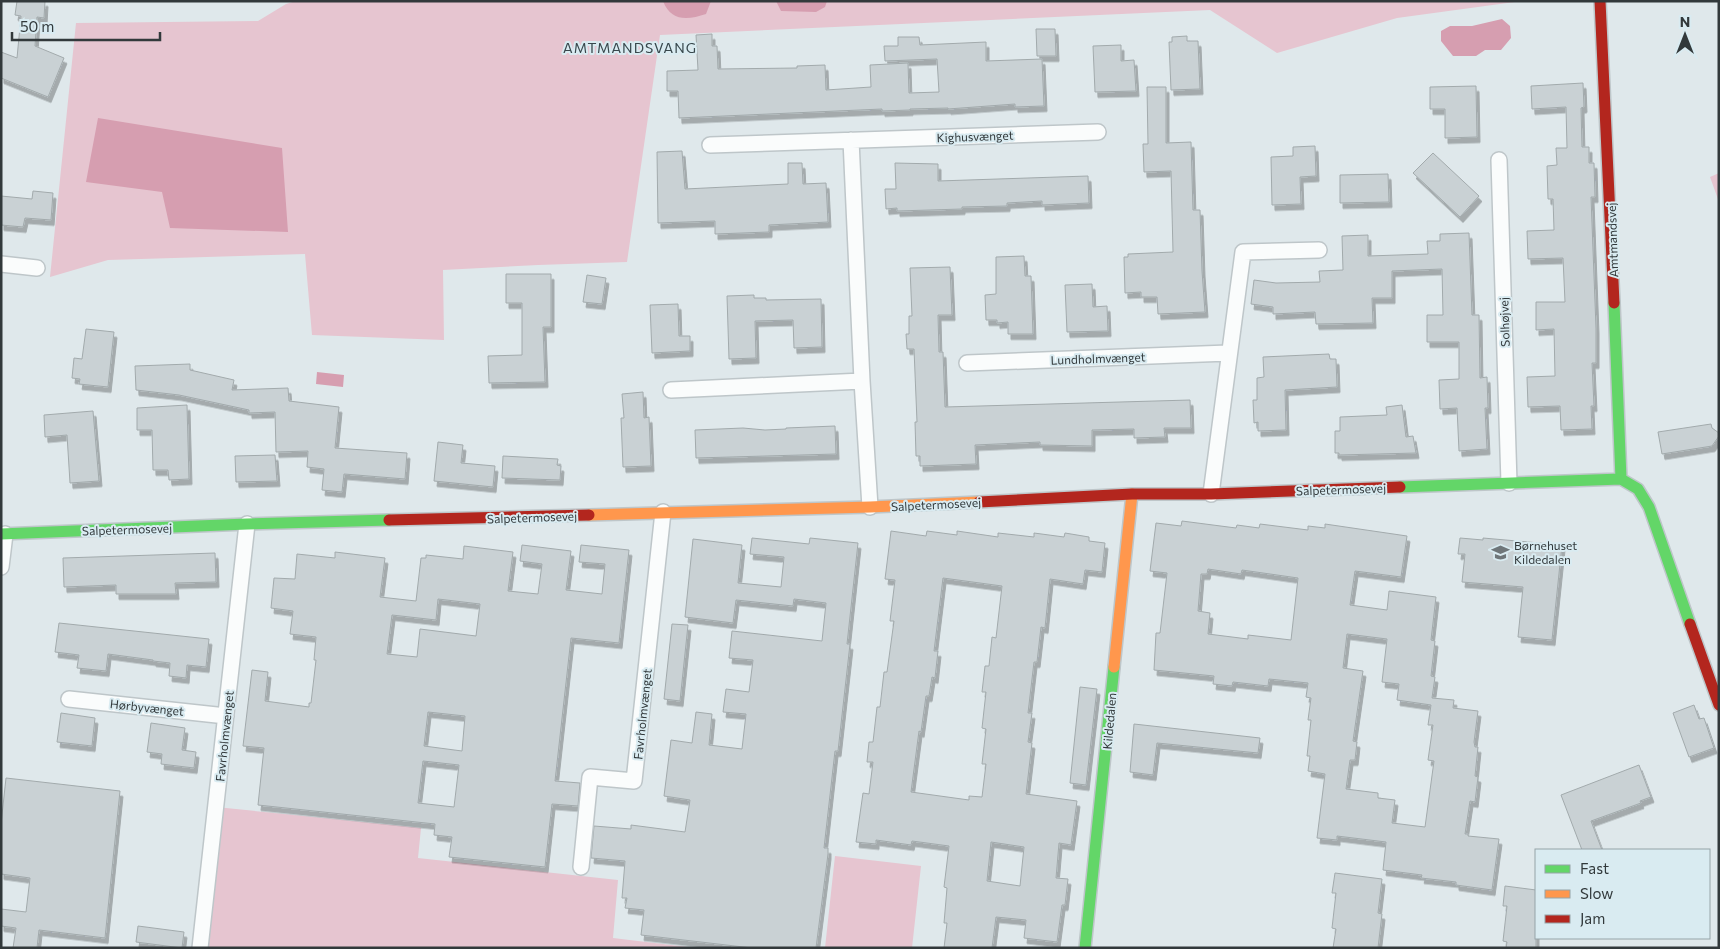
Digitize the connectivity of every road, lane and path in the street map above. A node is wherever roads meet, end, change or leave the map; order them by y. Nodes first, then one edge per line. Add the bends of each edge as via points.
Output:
1 (1600, 1) edge
2 (1098, 132) dead end
3 (851, 140) junction
4 (710, 144) dead end
5 (1499, 160) dead end
6 (1319, 250) dead end
7 (1, 264) edge
8 (38, 268) dead end
9 (1228, 353) junction
10 (967, 363) dead end
11 (862, 381) junction
12 (671, 390) dead end
13 (1620, 479) junction
14 (1510, 483) junction
15 (1132, 494) junction
16 (1211, 494) junction
17 (870, 507) junction
18 (663, 512) junction
19 (247, 524) junction
20 (3, 534) edge
21 (1, 567) edge
22 (69, 699) dead end
23 (1719, 706) edge
24 (226, 716) junction
25 (581, 867) dead end
26 (200, 948) edge
27 (1085, 948) edge

1 - 13 street, Amtmandsvej
2 - 3 street, Kighusvænget
3 - 4 street, Kighusvænget
3 - 11 street
5 - 14 street, Solhøjvej
6 - 9 street via 1243,252
7 - 8 street
9 - 10 street, Lundholmvænget
9 - 16 street
11 - 12 street
11 - 17 street
13 - 14 street, Salpetermosevej
13 - 23 street via 1638,489 1649,507
14 - 16 street, Salpetermosevej
15 - 16 street, Salpetermosevej
15 - 17 street, Salpetermosevej
15 - 27 street, Kildedalen
17 - 18 street, Salpetermosevej
18 - 19 street, Salpetermosevej
18 - 25 street, Favrholmvænget via 634,781 590,777
19 - 20 street, Salpetermosevej
19 - 24 street, Favrholmvænget
20 - 21 street
22 - 24 street, Hørbyvænget
24 - 26 street, Favrholmvænget

